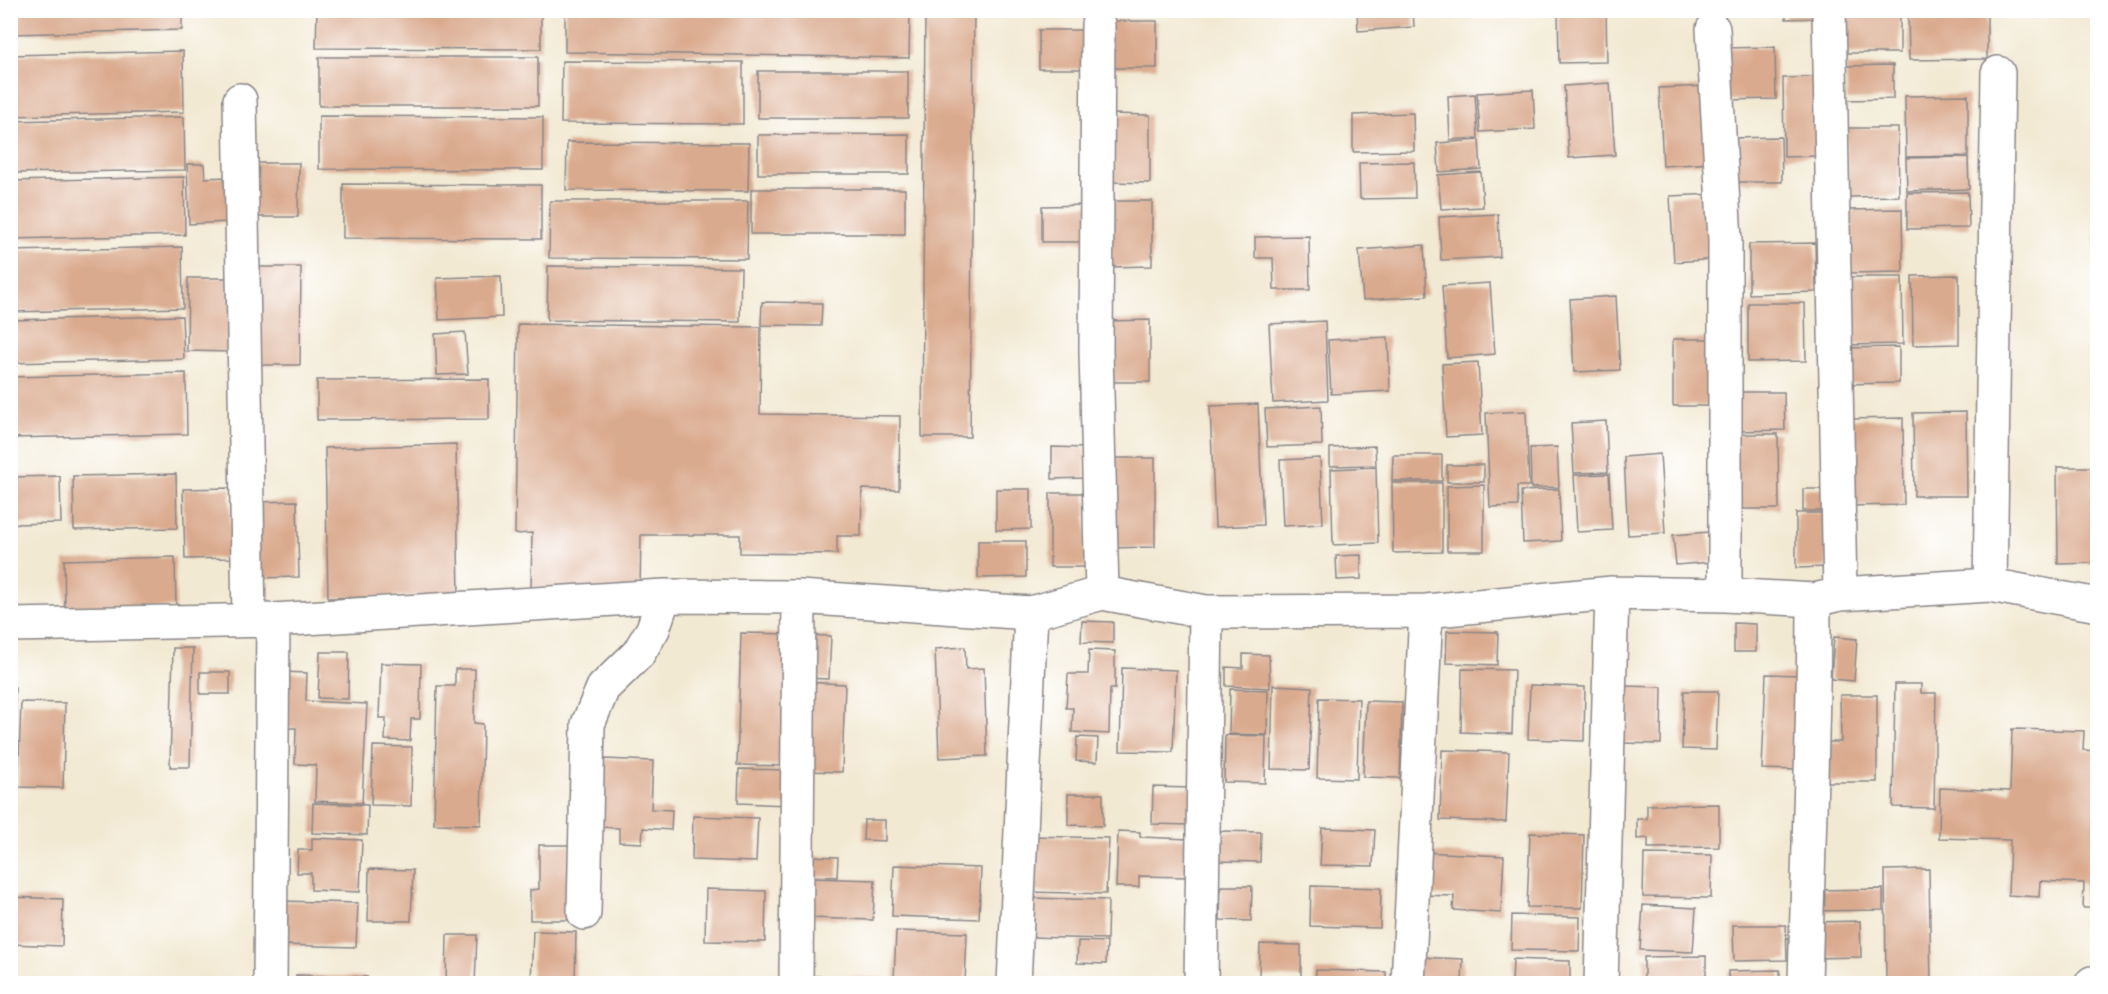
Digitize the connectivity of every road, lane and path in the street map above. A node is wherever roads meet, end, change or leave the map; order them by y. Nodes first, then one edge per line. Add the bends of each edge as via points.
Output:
1 (1829, 10) edge
2 (1098, 24) dead end
3 (1713, 29) dead end
4 (1998, 73) dead end
5 (240, 99) dead end
6 (1990, 585) junction
7 (1102, 593) junction
8 (1612, 593) junction
9 (1725, 595) junction
10 (664, 596) junction
11 (799, 597) junction
12 (1827, 597) junction
13 (2097, 606) edge
14 (1426, 611) junction
15 (1206, 612) junction
16 (1031, 613) junction
17 (261, 620) junction
18 (10, 625) edge
19 (584, 913) dead end
20 (270, 984) edge
21 (796, 984) edge
22 (1014, 984) edge
23 (1201, 984) edge
24 (1408, 984) edge
25 (1601, 984) edge
26 (1805, 984) edge

1 - 12 street
2 - 7 street via 1096,351
3 - 9 street via 1725,240
4 - 6 street
5 - 17 street
6 - 12 street
6 - 13 street
7 - 15 street
7 - 16 street
8 - 9 street
8 - 14 street
8 - 25 street
9 - 12 street
10 - 11 street
10 - 17 street
10 - 19 street via 653,629 638,654 603,688 588,724
11 - 16 street
11 - 21 street
12 - 26 street via 1814,694
14 - 15 street
14 - 24 street
15 - 23 street
16 - 22 street
17 - 18 street
17 - 20 street

